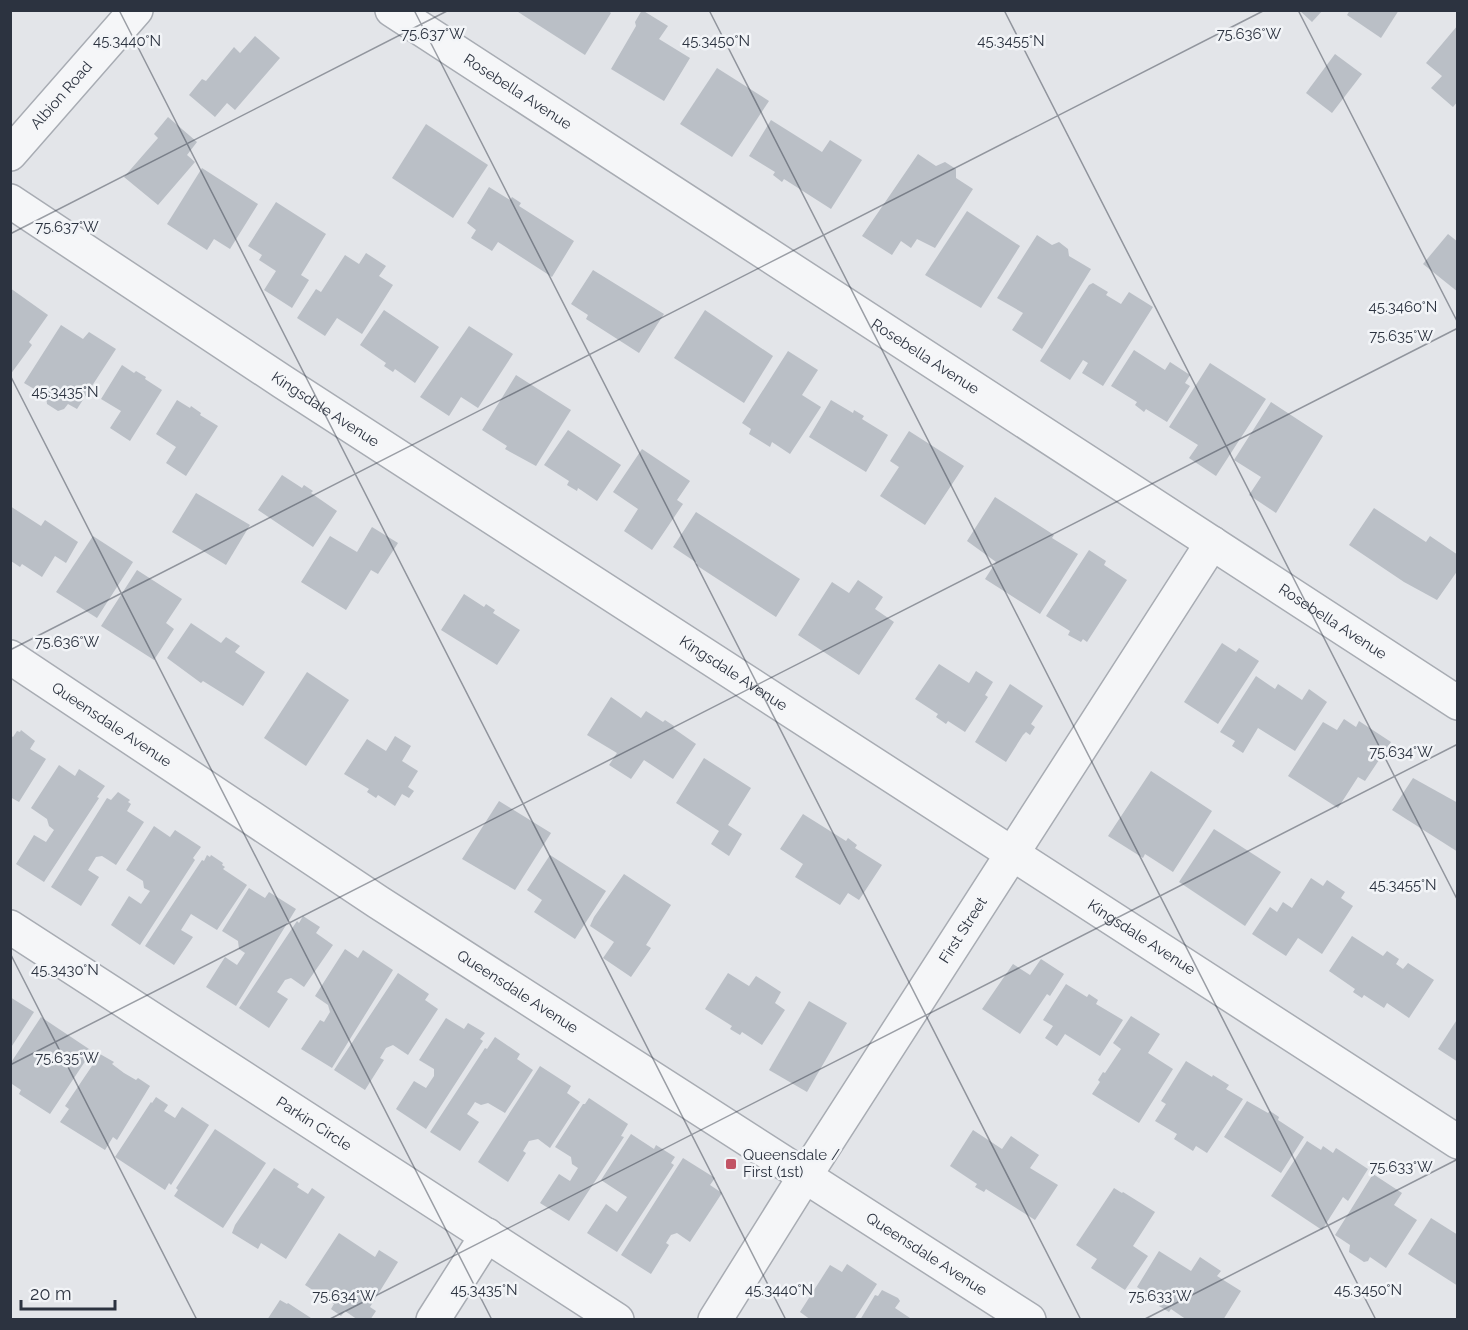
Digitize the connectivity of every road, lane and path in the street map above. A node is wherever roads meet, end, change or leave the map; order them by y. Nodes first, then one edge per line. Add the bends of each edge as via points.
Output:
1 (392, 10) edge
2 (123, 14) edge
3 (10, 154) edge
4 (10, 201) edge
5 (1212, 543) junction
6 (10, 657) edge
7 (1458, 703) edge
8 (1012, 854) junction
9 (10, 927) edge
10 (1458, 1142) edge
11 (805, 1176) junction
12 (487, 1235) junction
13 (433, 1320) edge
14 (617, 1320) edge
15 (716, 1320) edge
16 (1029, 1320) edge

1 - 5 street, Rosebella Avenue
2 - 3 street, Albion Road
4 - 8 street, Kingsdale Avenue
5 - 7 street, Rosebella Avenue
5 - 8 street, First Street
6 - 11 street, Queensdale Avenue via 378,902
8 - 10 street, Kingsdale Avenue
8 - 11 street, First Street
9 - 12 street, Parkin Circle
11 - 15 street, First Street
11 - 16 street, Queensdale Avenue
12 - 13 street
12 - 14 street, Parkin Circle

